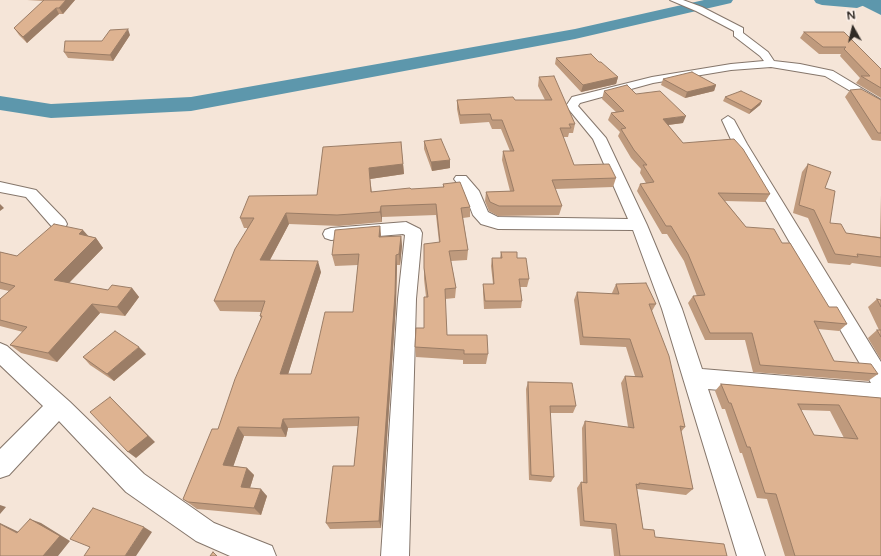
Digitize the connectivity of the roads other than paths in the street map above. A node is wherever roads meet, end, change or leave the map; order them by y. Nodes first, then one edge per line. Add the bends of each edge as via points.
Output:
1 (674, 0) edge
2 (771, 64) junction
3 (881, 105) edge
4 (728, 120) dead end
5 (461, 179) dead end
6 (0, 187) edge
7 (59, 224) edge
8 (639, 225) junction
9 (331, 234) dead end
10 (0, 352) edge
11 (694, 378) junction
12 (881, 380) edge
13 (881, 388) edge
14 (58, 406) junction
15 (0, 466) edge
16 (262, 556) edge
17 (395, 556) edge
18 (751, 556) edge

1 - 2 street via 739,30 738,34 764,54
2 - 3 street via 829,73
2 - 8 street via 731,67 652,80 576,100 572,106 599,138
4 - 12 street
5 - 8 street via 471,191 481,215 498,223
6 - 7 street via 31,193
8 - 11 street via 672,309
9 - 17 street via 406,228 414,233 407,299
10 - 14 street
11 - 13 street via 874,393
11 - 18 street
14 - 15 street
14 - 16 street via 135,483 205,532

